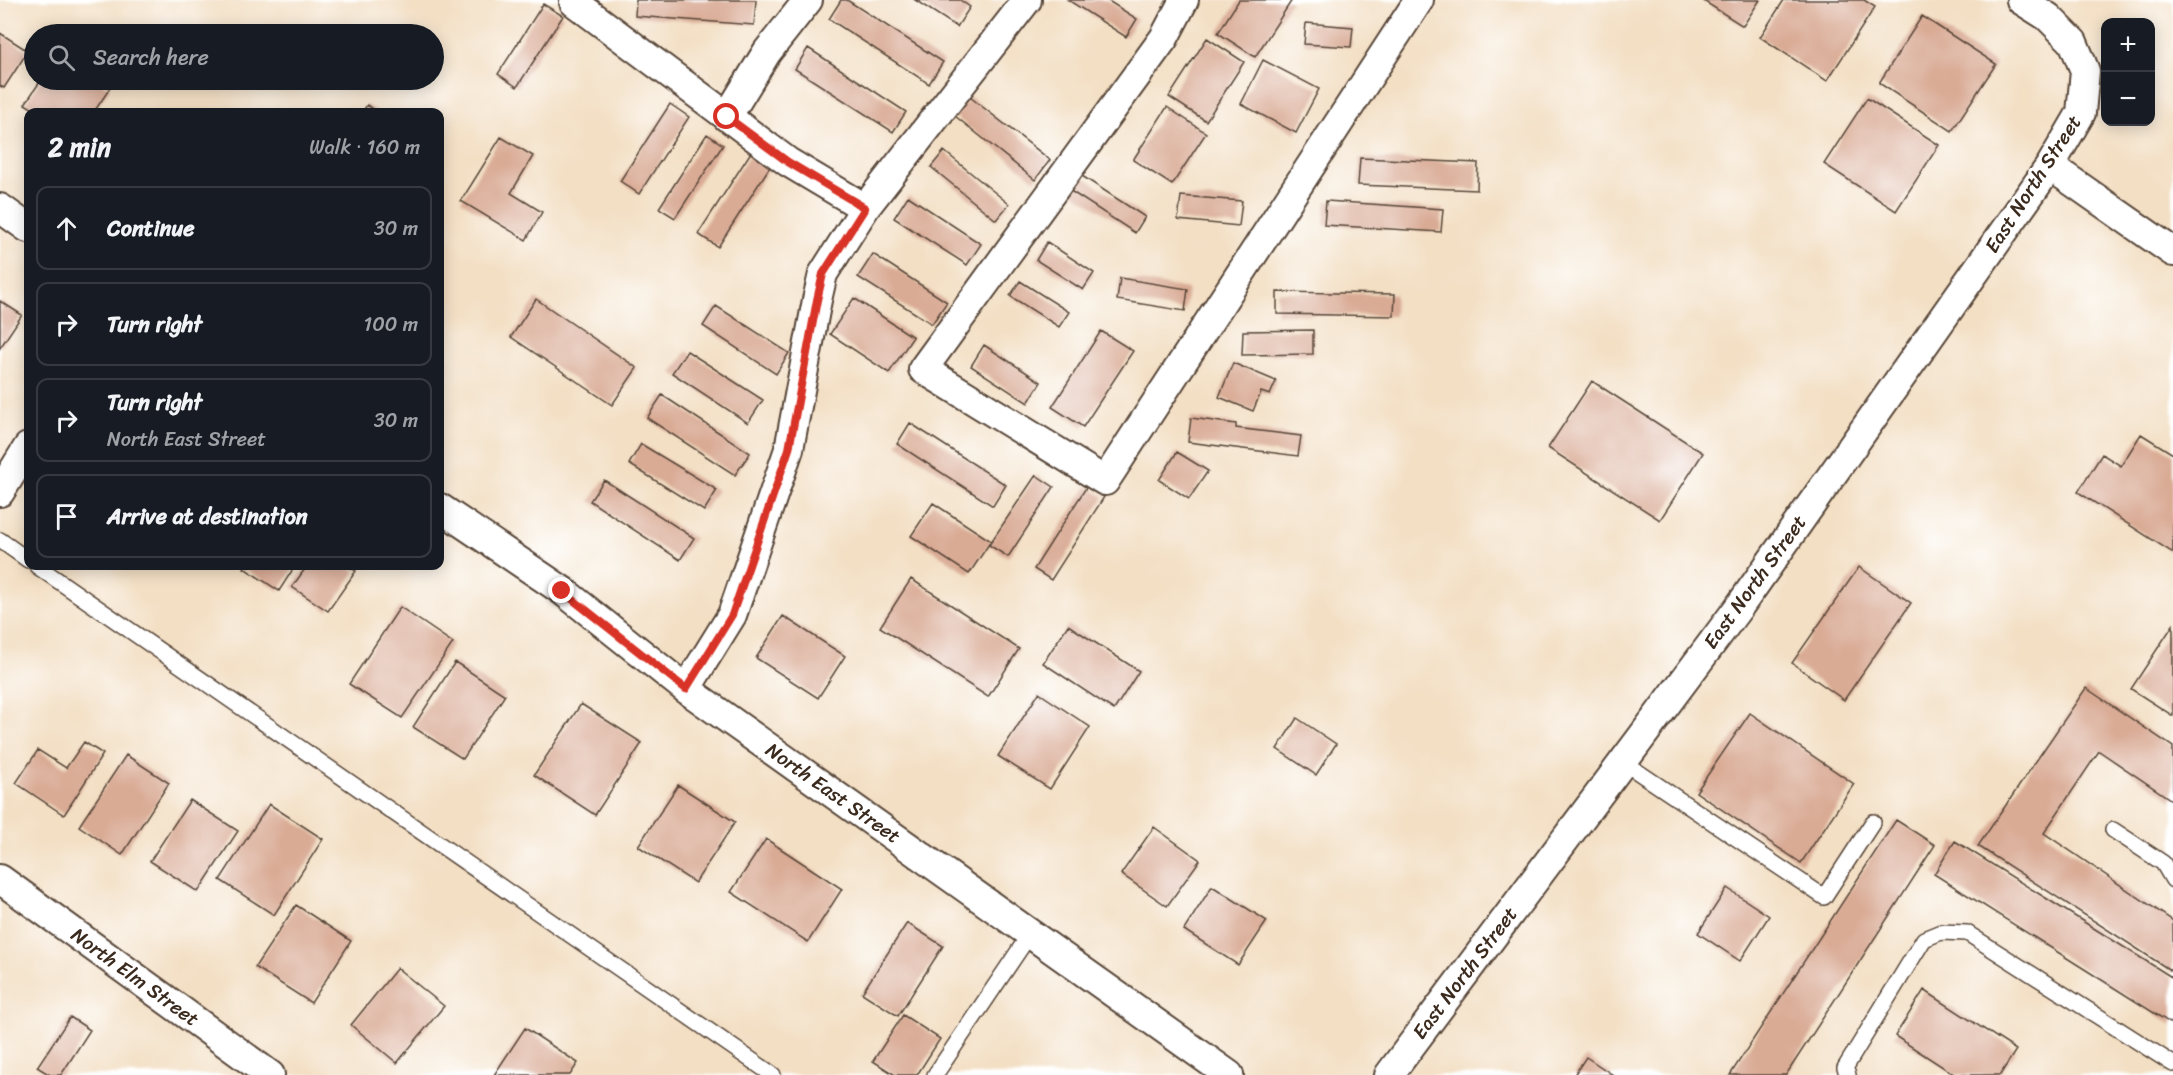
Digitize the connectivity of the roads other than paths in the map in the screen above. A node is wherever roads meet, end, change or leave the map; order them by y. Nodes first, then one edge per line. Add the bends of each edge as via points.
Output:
1 (575, 0) edge
2 (808, 0) edge
3 (1027, 0) edge
4 (1184, 0) edge
5 (1419, 0) edge
6 (2021, 0) edge
7 (727, 117) junction
8 (2050, 166) junction
9 (0, 208) edge
10 (865, 208) junction
11 (24, 225) edge
12 (2173, 252) edge
13 (24, 453) edge
14 (0, 492) edge
15 (444, 511) edge
16 (0, 540) edge
17 (24, 557) edge
18 (43, 570) edge
19 (686, 689) junction
20 (1623, 762) junction
21 (1873, 822) dead end
22 (2113, 830) dead end
23 (0, 879) edge
24 (2173, 880) edge
25 (1030, 934) junction
26 (2173, 1064) edge
27 (270, 1075) edge
28 (773, 1075) edge
29 (935, 1075) edge
30 (1229, 1075) edge
31 (1389, 1075) edge
32 (1848, 1075) edge

1 - 7 street
2 - 7 street via 767,52
3 - 10 street
4 - 5 street via 1164,38 923,369 1105,481
6 - 8 street, East North Street via 2048,17 2073,42 2085,71 2081,113
7 - 10 street via 788,162
8 - 12 street
8 - 20 street, East North Street via 1739,607
9 - 11 street
10 - 19 street via 823,274 789,449 732,615
13 - 14 street
15 - 19 street, North East Street via 562,591
16 - 17 lane
18 - 28 lane
19 - 25 street, North East Street
20 - 21 lane via 1824,897
20 - 31 street, East North Street
22 - 24 lane via 2163,863
23 - 27 street, North Elm Street
25 - 29 lane
25 - 30 street, North East Street
26 - 32 lane via 1967,933 1941,932 1924,939 1845,1068

